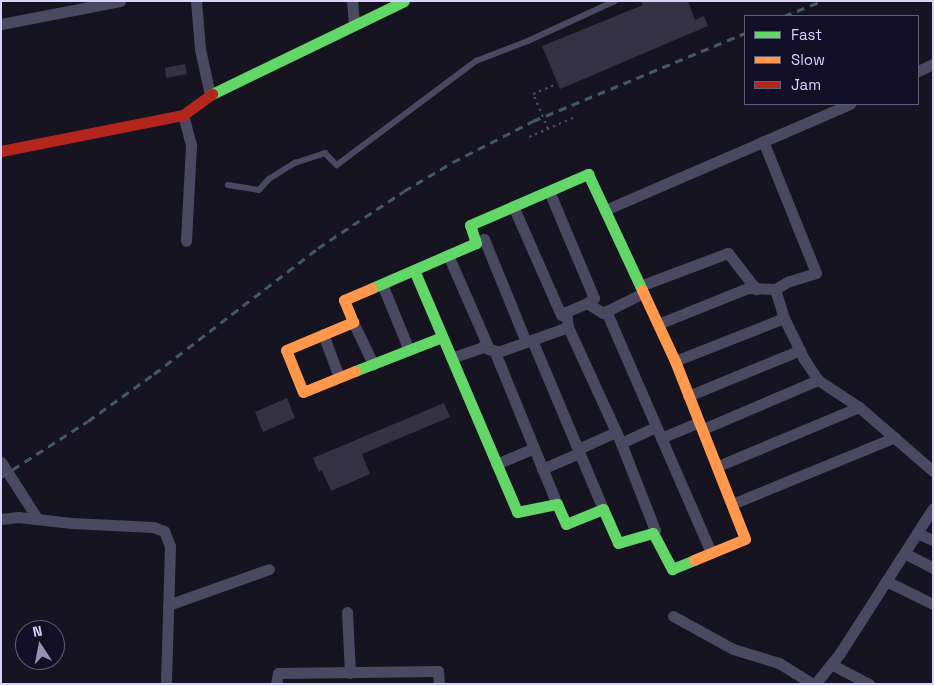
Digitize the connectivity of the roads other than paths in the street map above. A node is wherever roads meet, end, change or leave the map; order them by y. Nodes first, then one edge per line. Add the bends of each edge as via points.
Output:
1 (120, 1) edge
2 (196, 1) edge
3 (352, 1) edge
4 (404, 1) edge
5 (615, 1) edge
6 (1, 24) edge
7 (354, 26) junction
8 (933, 64) edge
9 (919, 71) edge
10 (210, 95) junction
11 (848, 105) edge
12 (183, 116) junction
13 (763, 141) junction
14 (1, 151) edge
15 (228, 185) dead end
16 (549, 190) junction
17 (513, 206) junction
18 (605, 210) junction
19 (186, 241) dead end
20 (476, 243) junction
21 (448, 255) junction
22 (414, 270) junction
23 (382, 284) junction
24 (756, 289) junction
25 (775, 289) junction
26 (642, 290) junction
27 (587, 302) junction
28 (606, 311) junction
29 (566, 312) junction
30 (784, 318) junction
31 (353, 322) junction
32 (658, 324) junction
33 (568, 328) junction
34 (323, 334) junction
35 (442, 337) junction
36 (529, 341) junction
37 (409, 350) junction
38 (491, 350) junction
39 (800, 350) junction
40 (451, 358) junction
41 (675, 361) junction
42 (373, 364) junction
43 (339, 378) junction
44 (818, 380) junction
45 (688, 396) junction
46 (859, 407) junction
47 (701, 426) junction
48 (656, 427) junction
49 (616, 432) junction
50 (661, 438) junction
51 (895, 438) junction
52 (622, 443) junction
53 (534, 448) junction
54 (578, 451) junction
55 (1, 462) edge
56 (496, 464) junction
57 (718, 466) junction
58 (542, 469) junction
59 (933, 471) edge
60 (557, 504) junction
61 (732, 504) junction
62 (933, 508) edge
63 (603, 509) junction
64 (37, 518) junction
65 (1, 519) edge
66 (653, 533) junction
67 (917, 533) junction
68 (933, 540) edge
69 (711, 553) junction
70 (904, 553) junction
71 (933, 568) edge
72 (269, 569) dead end
73 (886, 580) junction
74 (933, 604) edge
75 (168, 605) junction
76 (347, 612) dead end
77 (673, 616) dead end
78 (831, 664) junction
79 (350, 673) junction
80 (166, 684) edge
81 (276, 684) edge
82 (439, 684) edge
83 (814, 684) edge
84 (869, 684) edge

1 - 6 street
2 - 10 street via 200,49
3 - 7 street
4 - 7 street
5 - 15 lane via 476,61 337,165 325,153 295,163 269,179 259,190
7 - 10 street
8 - 9 street
10 - 12 street
11 - 13 street
12 - 14 street
12 - 19 street via 192,145
13 - 18 street
13 - 25 street via 816,273
16 - 17 street
16 - 18 street via 588,174
16 - 27 street via 594,298
17 - 20 street via 470,225
17 - 29 street via 561,315
18 - 26 street
20 - 21 street
20 - 36 street via 484,239
21 - 22 street
21 - 38 street
22 - 23 street
22 - 35 street
23 - 31 street via 344,300
23 - 37 street
24 - 25 street
24 - 26 street via 728,253
24 - 32 street via 748,288
25 - 30 street
26 - 28 street
26 - 32 street
27 - 28 street via 603,313
27 - 29 street
28 - 48 street
29 - 33 street
30 - 39 street
30 - 41 street
31 - 34 street
31 - 42 street
32 - 41 street
33 - 36 street
33 - 49 street
34 - 43 street
34 - 43 street via 286,350 303,392
35 - 37 street
35 - 40 street
36 - 38 street via 498,352
36 - 54 street
37 - 42 street
38 - 40 street via 483,347
38 - 53 street
39 - 44 street
39 - 45 street
40 - 56 street
41 - 45 street
42 - 43 street
44 - 46 street
44 - 47 street
45 - 47 street
46 - 51 street
46 - 57 street
47 - 50 street
47 - 57 street
48 - 50 street
48 - 52 street
49 - 52 street
49 - 54 street
50 - 69 street
51 - 59 street
51 - 61 street
52 - 66 street via 655,530
53 - 56 street
53 - 58 street
54 - 58 street
54 - 63 street
55 - 64 street
56 - 60 street via 517,512
57 - 61 street
58 - 60 street
60 - 63 street via 566,524
61 - 69 street via 745,539
62 - 67 street
63 - 66 street via 618,543
64 - 65 street
64 - 75 street via 162,530 167,534 170,546
66 - 69 street via 672,569
67 - 68 street
67 - 70 street
70 - 71 street
70 - 73 street
72 - 75 street
73 - 74 street
73 - 78 street
75 - 80 street
76 - 79 street
77 - 83 street via 733,649 779,662
78 - 83 street
78 - 84 street
79 - 81 street via 278,673
79 - 82 street via 438,671

